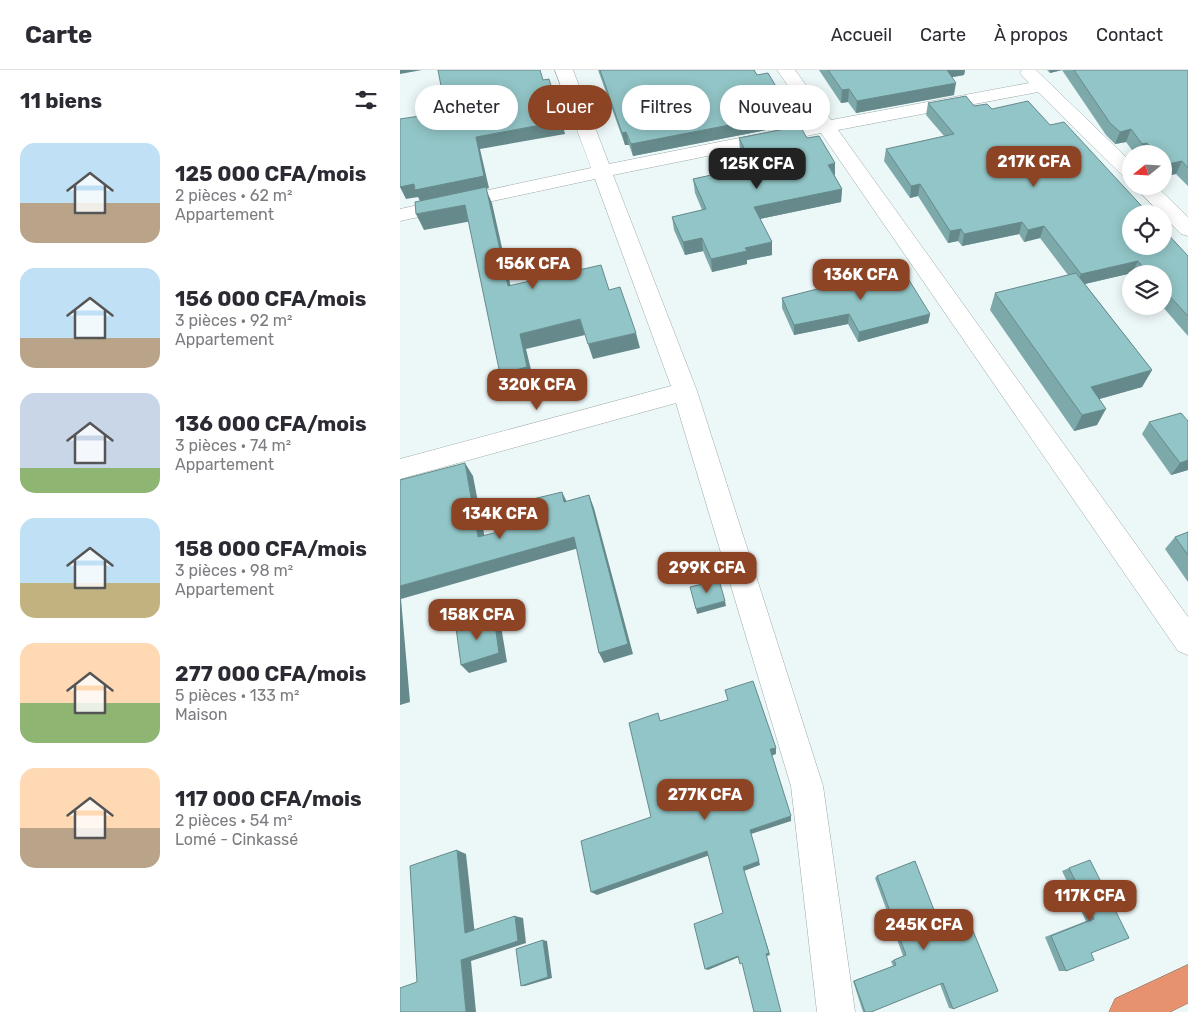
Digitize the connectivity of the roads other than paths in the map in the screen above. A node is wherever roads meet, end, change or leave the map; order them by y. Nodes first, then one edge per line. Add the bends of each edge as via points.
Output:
1 (564, 70) edge
2 (786, 70) edge
3 (1026, 70) edge
4 (796, 85) edge
5 (1042, 86) junction
6 (830, 125) edge
7 (804, 130) edge
8 (827, 130) edge
9 (1122, 164) edge
10 (600, 171) junction
11 (1153, 195) edge
12 (400, 215) edge
13 (1188, 229) edge
14 (685, 391) junction
15 (400, 469) edge
16 (1188, 641) edge
17 (1188, 984) edge
18 (836, 1012) edge
19 (1128, 1012) edge

1 - 10 street
2 - 4 street
3 - 5 street
5 - 6 street
5 - 9 street
7 - 10 street
8 - 16 street
10 - 12 street
10 - 14 street
11 - 13 street
14 - 15 street
14 - 18 street via 807,786
17 - 19 highway

